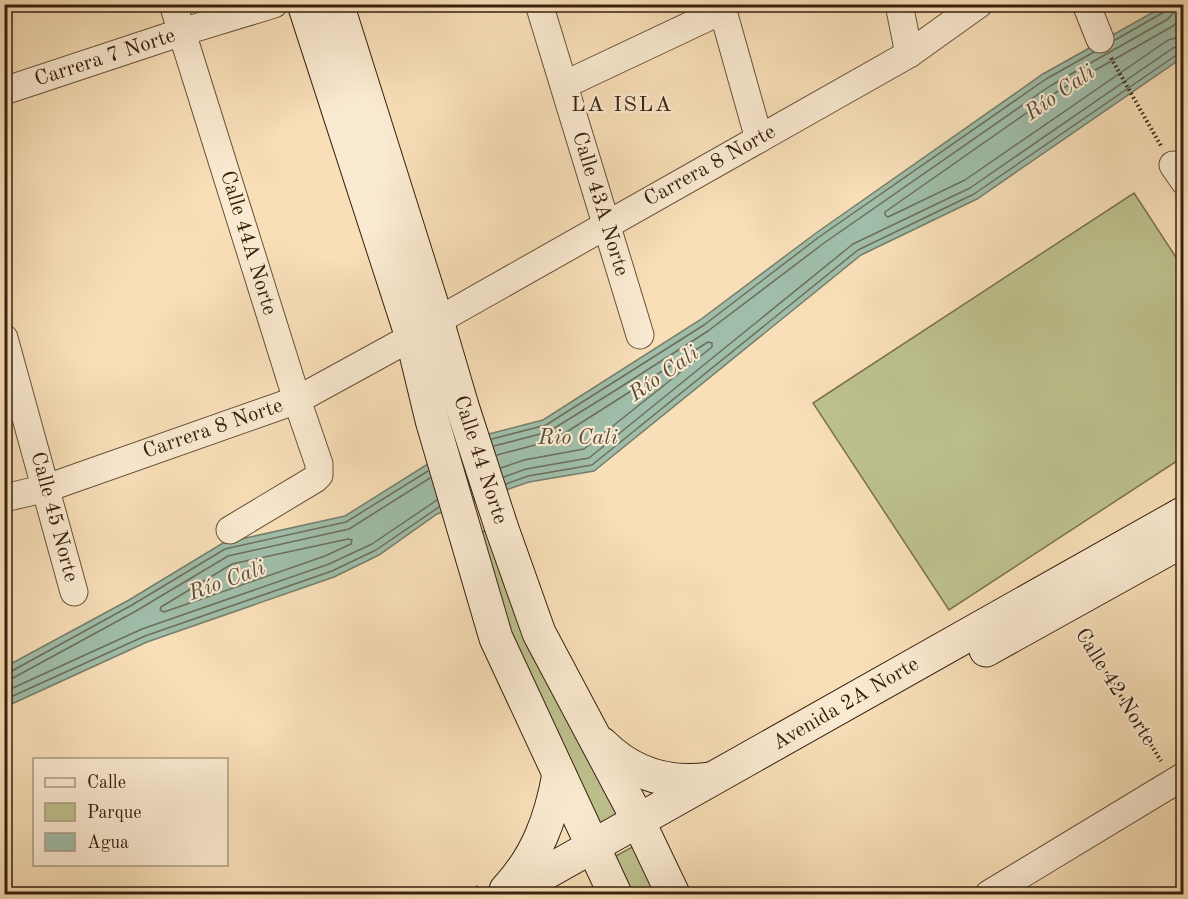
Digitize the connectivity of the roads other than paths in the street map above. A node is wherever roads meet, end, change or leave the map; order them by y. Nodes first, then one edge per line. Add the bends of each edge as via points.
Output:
1 (173, 4) edge
2 (274, 4) edge
3 (304, 4) edge
4 (337, 4) edge
5 (539, 4) edge
6 (898, 4) edge
7 (979, 4) edge
8 (1086, 4) edge
9 (722, 7) edge
10 (182, 32) junction
11 (1100, 39) road end
12 (909, 54) junction
13 (564, 85) junction
14 (4, 91) edge
15 (759, 139) junction
16 (606, 225) junction
17 (425, 329) junction
18 (640, 335) dead end
19 (4, 338) edge
20 (297, 400) junction
21 (47, 488) junction
22 (4, 498) edge
23 (1184, 513) edge
24 (230, 530) dead end
25 (1184, 540) edge
26 (74, 592) dead end
27 (596, 739) junction
28 (559, 774) junction
29 (715, 779) junction
30 (1179, 779) edge
31 (643, 831) junction
32 (597, 856) junction
33 (502, 894) edge
34 (508, 894) edge
35 (545, 894) edge
36 (615, 894) edge
37 (674, 894) edge
38 (989, 894) edge

1 - 10 street, Calle 44A Norte
2 - 10 street, Carrera 7 Norte
3 - 17 main road, Calle 44 Norte
4 - 17 main road, Calle 44 Norte
5 - 13 street, Calle 43A Norte
6 - 12 street
7 - 12 street, Carrera 8 Norte
8 - 11 street
9 - 13 street
9 - 15 street
10 - 14 street, Carrera 7 Norte
10 - 20 street, Calle 44A Norte
12 - 15 street, Carrera 8 Norte
13 - 16 street, Calle 43A Norte
15 - 16 street, Carrera 8 Norte
16 - 17 street, Carrera 8 Norte
16 - 18 street, Calle 43A Norte
17 - 20 street, Carrera 8 Norte
17 - 27 main road, Calle 44 Norte via 462,406 539,633
17 - 28 main road, Calle 44 Norte via 432,420 464,533 496,638
19 - 21 street, Calle 45 Norte
20 - 21 street, Carrera 8 Norte
20 - 24 street, Calle 44A Norte via 319,464 319,475
21 - 22 street, Carrera 8 Norte
21 - 26 street, Calle 45 Norte
23 - 29 main road, Avenida 2A Norte
25 - 31 main road, Avenida 2A Norte
27 - 29 main road via 614,756 656,777 676,781
27 - 31 main road, Calle 44 Norte
28 - 32 main road, Calle 44 Norte
28 - 33 main road via 544,831 532,856
29 - 31 main road, Avenida 2A Norte
30 - 38 street
31 - 32 main road, Avenida 2A Norte
31 - 37 main road, Calle 44 Norte
32 - 34 main road, Avenida 2A Norte
32 - 35 main road, Avenida 2A Norte
32 - 36 main road, Calle 44 Norte

